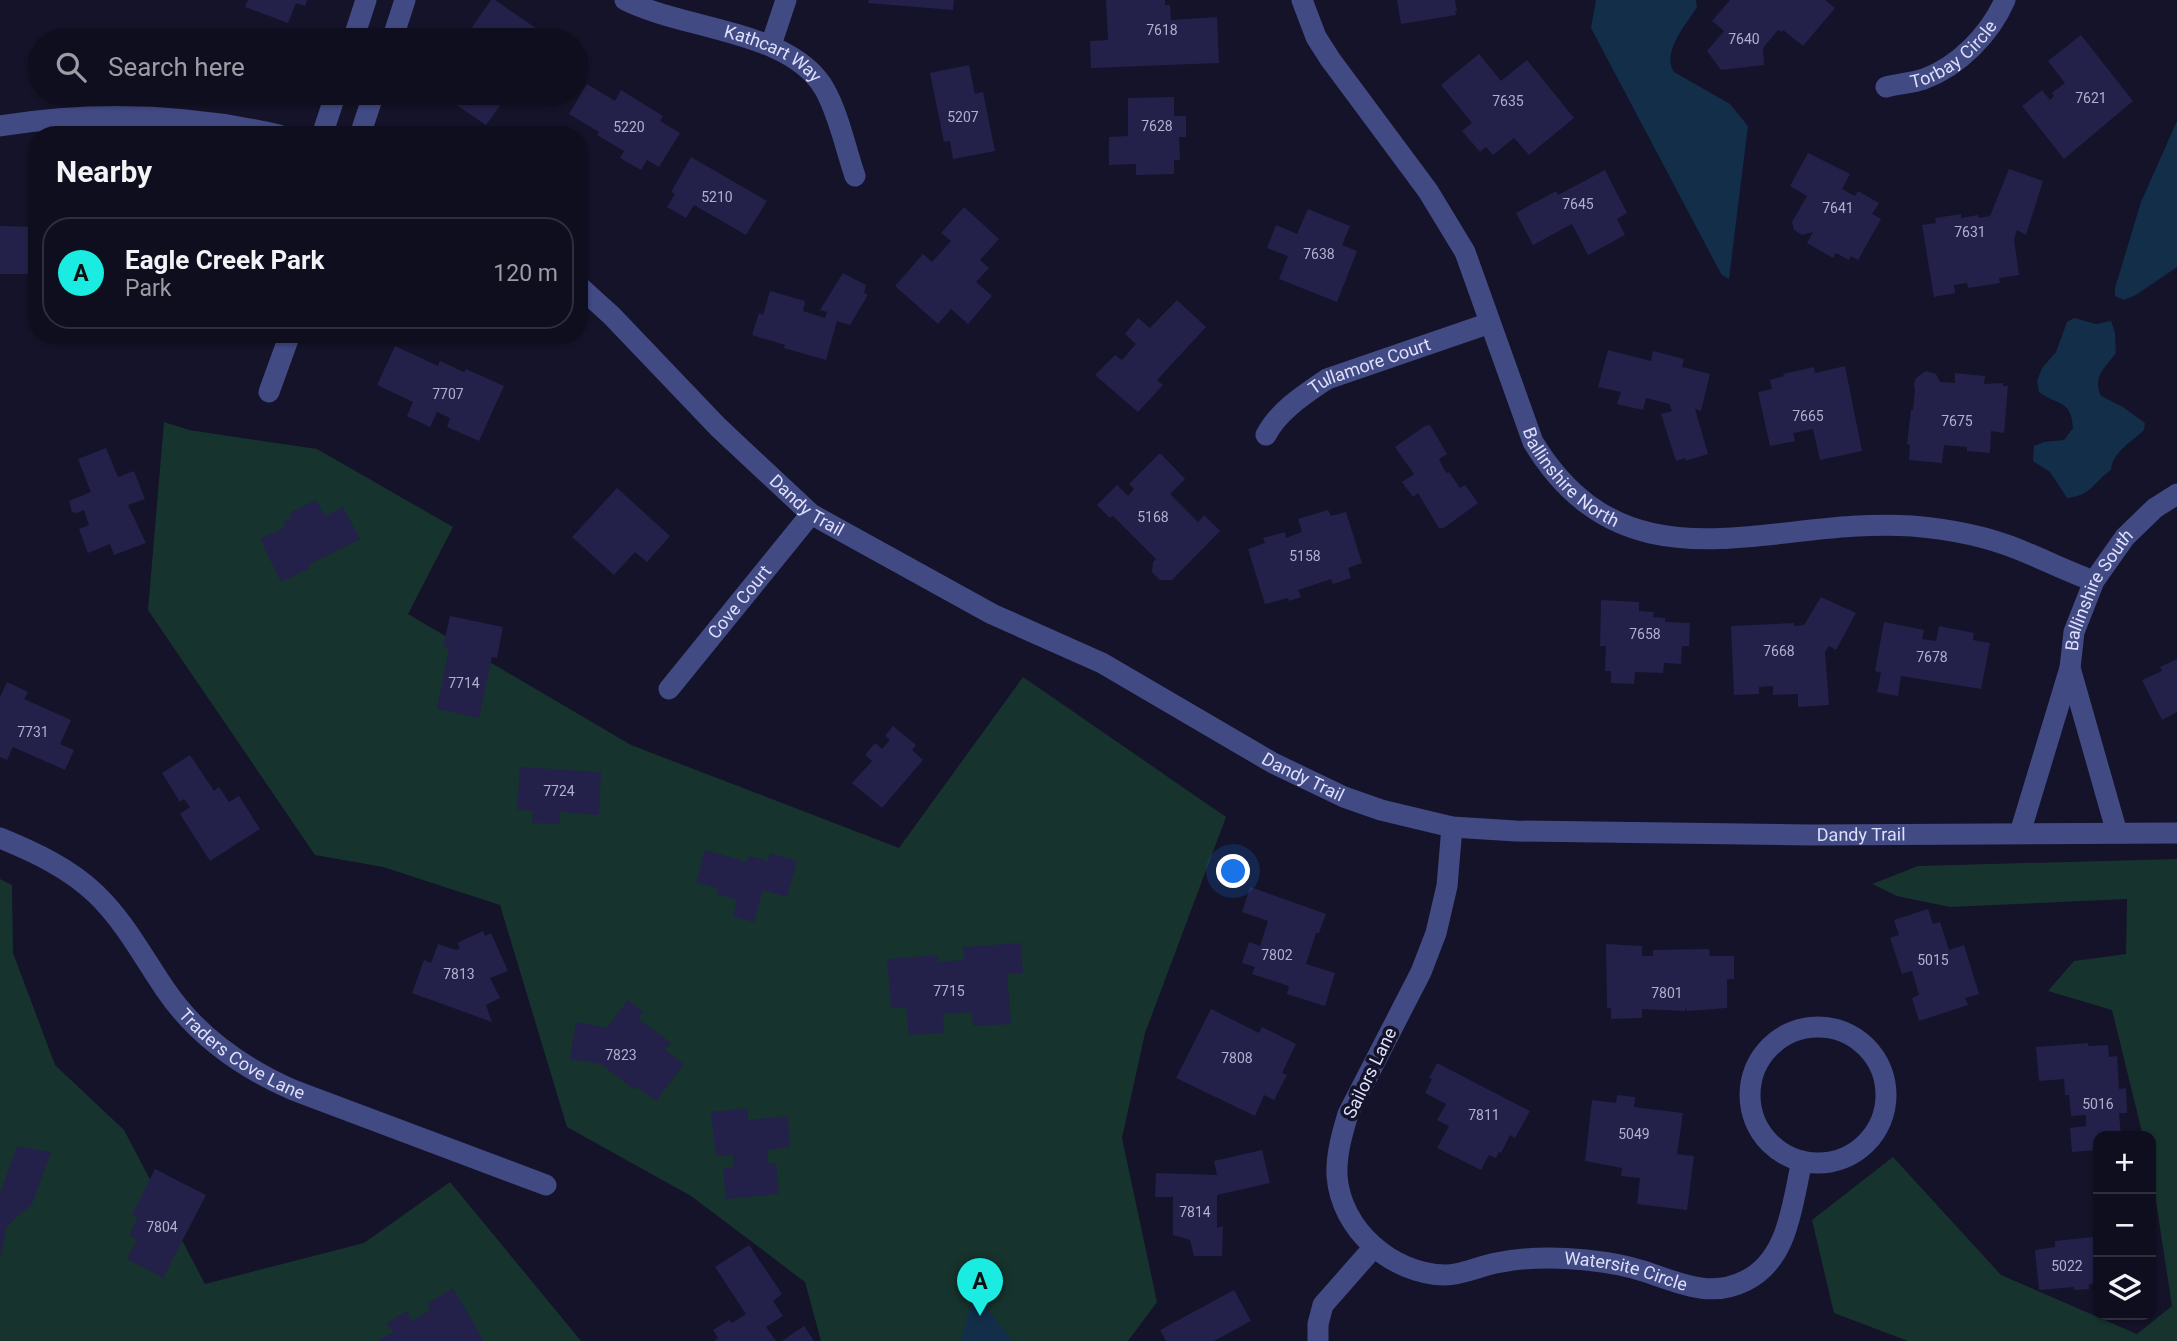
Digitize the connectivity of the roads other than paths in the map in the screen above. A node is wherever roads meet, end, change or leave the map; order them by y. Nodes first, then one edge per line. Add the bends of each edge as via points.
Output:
1 (366, 0) edge
2 (405, 0) edge
3 (625, 0) edge
4 (786, 0) edge
5 (1302, 0) edge
6 (2005, 0) edge
7 (357, 28) edge
8 (396, 28) edge
9 (771, 45) junction
10 (1886, 87) dead end
11 (332, 105) edge
12 (370, 105) edge
13 (0, 126) edge
14 (223, 126) edge
15 (325, 126) edge
16 (363, 126) edge
17 (855, 176) dead end
18 (588, 294) edge
19 (1490, 323) junction
20 (287, 343) edge
21 (269, 392) dead end
22 (1266, 435) dead end
23 (2177, 494) edge
24 (811, 514) junction
25 (2094, 581) junction
26 (2070, 668) junction
27 (669, 689) dead end
28 (1452, 827) junction
29 (2021, 833) junction
30 (2117, 833) junction
31 (2177, 833) edge
32 (0, 838) edge
33 (1802, 1161) junction
34 (546, 1185) dead end
35 (1374, 1247) junction
36 (1318, 1341) edge

1 - 7 street
2 - 8 street
3 - 9 street, Kathcart Way via 650,12
4 - 9 street
5 - 19 street, Ballinshire North via 1330,59 1427,191 1465,252
6 - 10 street, Torbay Circle via 1973,47 1947,67
9 - 17 street, Kathcart Way via 795,58 825,90
11 - 15 street
12 - 16 street
13 - 14 street via 120,116
18 - 24 street, Dandy Trail
19 - 22 street, Tullamore Court via 1327,379 1287,410
19 - 25 street, Ballinshire North via 1528,431 1547,464 1595,509 1632,527 1669,538 1708,541 1870,526 1938,529 2005,545
20 - 21 street
23 - 25 street, Ballinshire South via 2135,527
24 - 27 street, Cove Court
24 - 28 street, Dandy Trail via 992,614 1102,663 1319,787 1381,810
25 - 26 street, Ballinshire South via 2074,632
26 - 29 street
26 - 30 street, Ballinshire South
28 - 29 street, Dandy Trail via 1810,835
28 - 35 street, Sailors Lane via 1447,886 1436,933 1340,1139 1340,1192 1350,1216
29 - 30 street, Dandy Trail
30 - 31 street, Dandy Trail
32 - 34 street, Traders Cove Lane via 51,862 96,894 134,939 190,1020 254,1071 293,1090
33 - 33 street via 1782,1153 1760,1131 1752,1111 1751,1080 1765,1051 1780,1038 1810,1027 1831,1027 1851,1034 1874,1056 1883,1074 1885,1106 1873,1135 1858,1150 1834,1161
33 - 35 street, Watersite Circle via 1783,1242 1757,1274 1718,1289 1692,1288 1628,1267 1575,1259 1508,1261 1448,1275 1431,1274 1401,1266
35 - 36 street via 1323,1305

